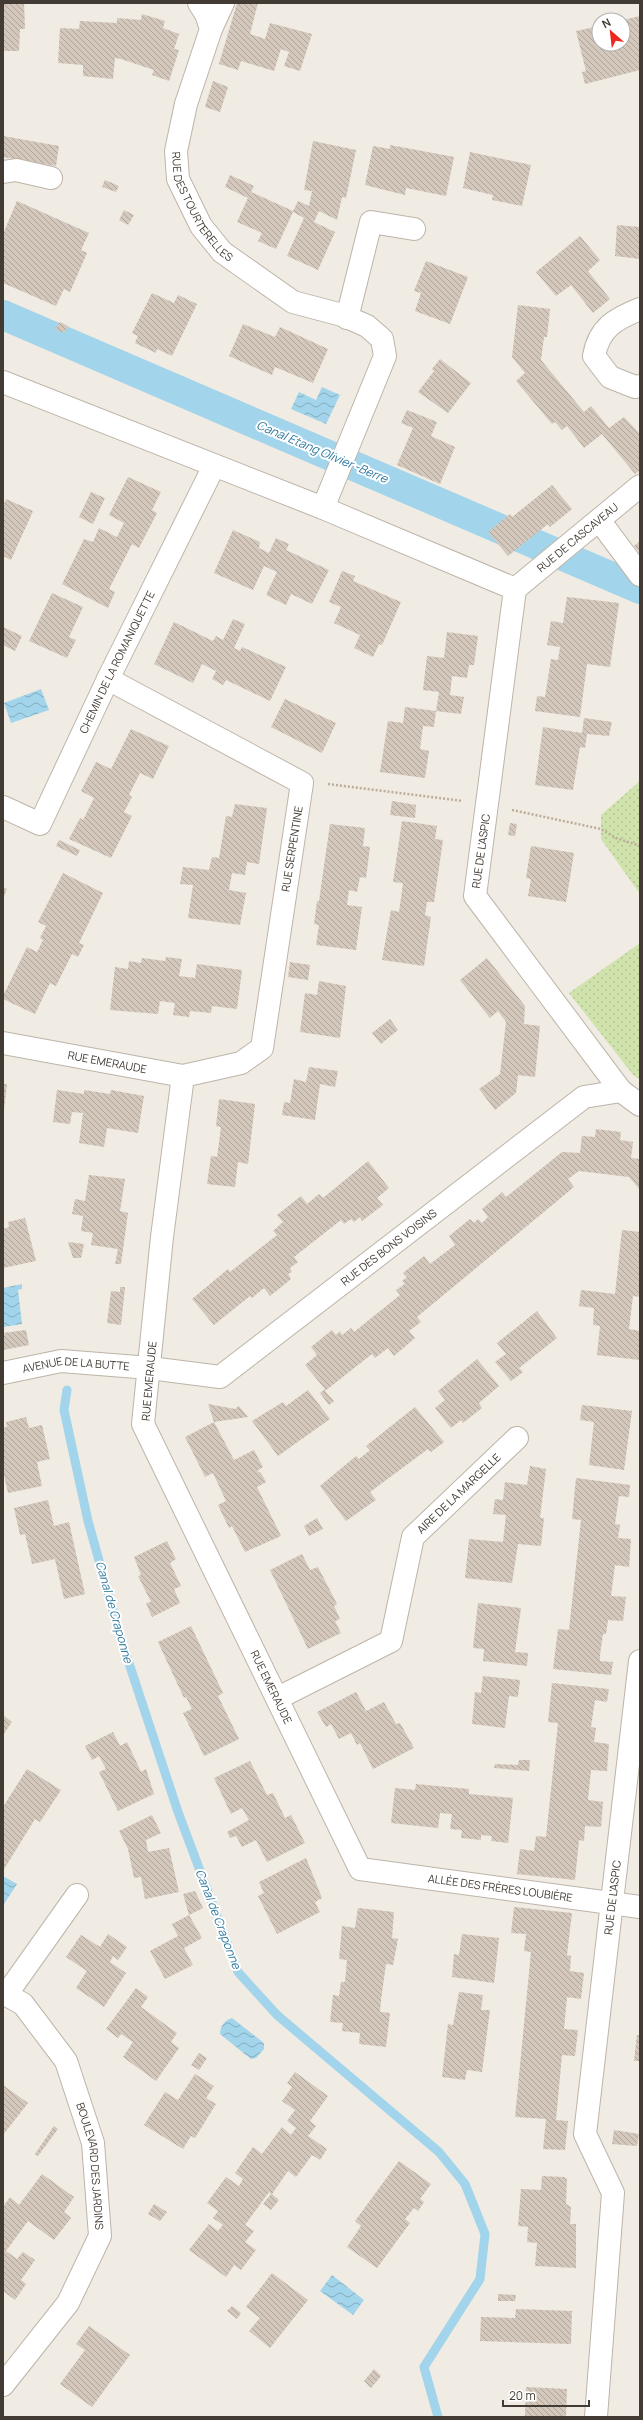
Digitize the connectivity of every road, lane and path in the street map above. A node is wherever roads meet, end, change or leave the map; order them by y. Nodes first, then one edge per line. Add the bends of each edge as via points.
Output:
1 (199, 3) edge
2 (223, 3) edge
3 (211, 30) junction
4 (3, 172) edge
5 (51, 178) dead end
6 (414, 229) dead end
7 (640, 309) edge
8 (348, 318) junction
9 (3, 382) edge
10 (640, 386) edge
11 (214, 466) junction
12 (640, 486) edge
13 (322, 508) junction
14 (599, 520) junction
15 (640, 575) edge
16 (515, 589) junction
17 (108, 679) junction
18 (302, 783) junction
19 (470, 802) dead end
20 (3, 807) edge
21 (507, 809) dead end
22 (640, 846) edge
23 (3, 1043) edge
24 (183, 1076) junction
25 (621, 1090) junction
26 (640, 1105) edge
27 (150, 1368) junction
28 (3, 1373) edge
29 (517, 1438) dead end
30 (640, 1661) edge
31 (278, 1698) junction
32 (360, 1869) joint
33 (77, 1895) dead end
34 (612, 1904) junction
35 (640, 1907) edge
36 (5, 1994) edge
37 (3, 2385) edge
38 (596, 2417) edge

1 - 3 street
2 - 3 street, RUE DES TOURTERELLES
3 - 8 street, RUE DES TOURTERELLES via 186,104 176,151 178,179 200,226 222,252 293,302
4 - 5 street via 16,170
6 - 8 street via 372,222
7 - 10 street via 618,318 597,340 594,356 610,377 635,387
8 - 13 street, RUE DES TOURTERELLES via 367,326 382,339 386,356
9 - 11 street
11 - 13 street
11 - 17 street, CHEMIN DE LA ROMANIQUETTE
12 - 14 street, RUE DE CASCAVEAU
13 - 16 street
14 - 15 street
14 - 16 street, RUE DE CASCAVEAU
16 - 25 street, RUE DE L'ASPIC via 475,896
17 - 18 street
17 - 20 street, CHEMIN DE LA ROMANIQUETTE via 40,824
18 - 19 path via 312,782
18 - 24 street, RUE SERPENTINE via 262,1048 241,1063
21 - 22 path via 601,829 616,838
23 - 24 street, RUE EMERAUDE
24 - 27 street, RUE EMERAUDE via 162,1237
25 - 26 street, RUE DE L'ASPIC
25 - 27 street, RUE DES BONS VOISINS via 584,1097 220,1377
27 - 28 street, AVENUE DE LA BUTTE via 61,1361
27 - 31 street, RUE EMERAUDE via 143,1424
29 - 31 street, AIRE DE LA MARGELLE via 413,1537 391,1641
30 - 34 street, RUE DE L'ASPIC
31 - 32 street, RUE EMERAUDE
32 - 34 street, ALLÉE DES FRÈRES LOUBIÈRE
33 - 36 street
34 - 35 street, ALLÉE DES FRÈRES LOUBIÈRE
34 - 38 street, RUE DE L'ASPIC via 586,2134 613,2193
36 - 37 street, BOULEVARD DES JARDINS via 23,2004 66,2061 92,2143 100,2236 68,2303

